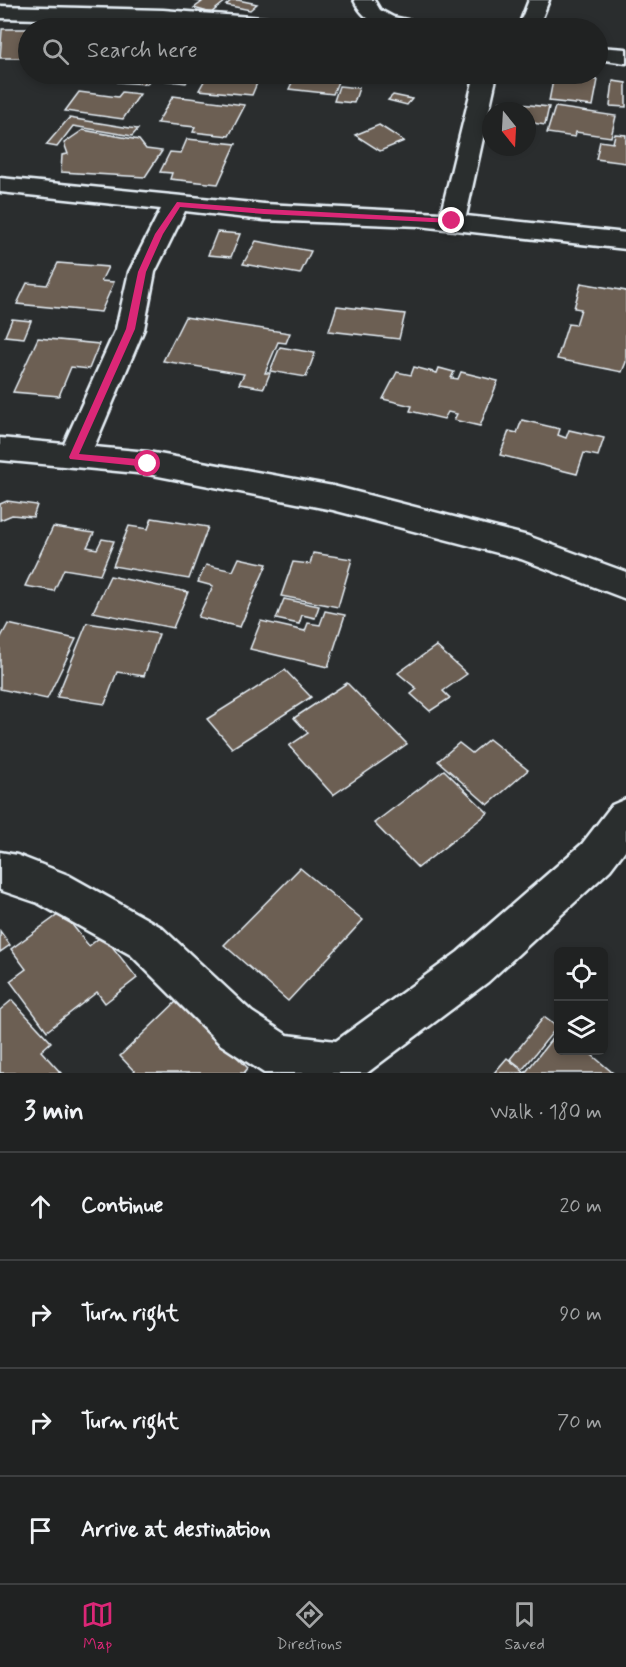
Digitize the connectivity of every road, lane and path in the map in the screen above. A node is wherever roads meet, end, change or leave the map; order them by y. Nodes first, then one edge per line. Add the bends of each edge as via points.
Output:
1 (364, 0) edge
2 (538, 0) edge
3 (0, 12) edge
4 (181, 18) edge
5 (376, 18) edge
6 (532, 18) edge
7 (608, 54) edge
8 (626, 56) edge
9 (484, 84) edge
10 (0, 184) edge
11 (177, 204) junction
12 (452, 221) junction
13 (626, 241) edge
14 (0, 449) edge
15 (74, 457) junction
16 (626, 586) edge
17 (626, 817) edge
18 (0, 871) edge
19 (335, 1068) edge

1 - 5 street
2 - 6 street
3 - 4 street
7 - 8 street
9 - 12 street
10 - 11 street
11 - 12 street
11 - 15 street via 142,272 130,329
12 - 13 street
14 - 15 street
15 - 16 street via 148,464 333,498 528,548
17 - 19 street via 596,856 473,967
18 - 19 street via 53,889 146,941 236,1028 280,1057

